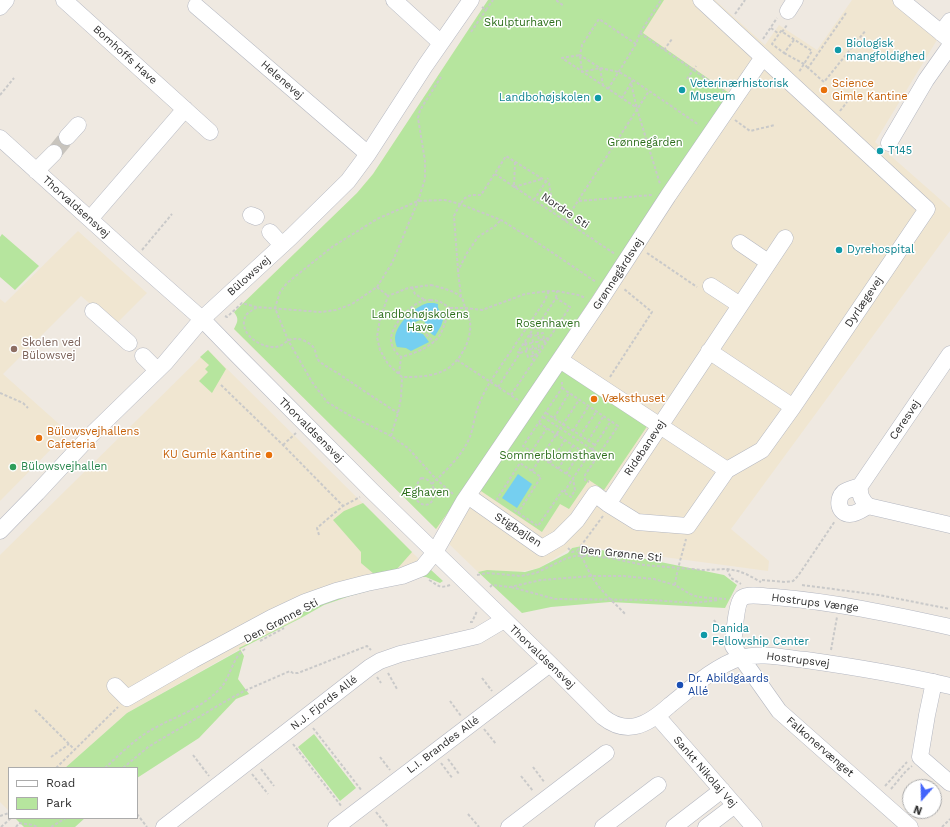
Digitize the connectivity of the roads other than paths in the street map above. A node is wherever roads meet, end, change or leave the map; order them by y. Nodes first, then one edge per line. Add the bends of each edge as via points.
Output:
1 (6, 0) edge
2 (64, 0) edge
3 (394, 0) edge
4 (471, 0) edge
5 (701, 0) edge
6 (901, 0) edge
7 (196, 6) dead end
8 (0, 7) edge
9 (948, 35) edge
10 (441, 43) junction
11 (759, 54) junction
12 (185, 109) junction
13 (78, 125) dead end
14 (210, 132) dead end
15 (67, 137) tunnel mouth
16 (0, 138) edge
17 (889, 143) dead end
18 (54, 153) tunnel mouth
19 (368, 154) junction
20 (36, 171) junction
21 (90, 219) junction
22 (270, 232) dead end
23 (785, 238) dead end
24 (740, 243) dead end
25 (282, 245) junction
26 (768, 262) junction
27 (707, 288) road end
28 (740, 305) junction
29 (93, 311) dead end
30 (202, 319) junction
31 (129, 343) dead end
32 (709, 351) junction
33 (950, 354) edge
34 (143, 356) dead end
35 (560, 360) junction
36 (157, 370) junction
37 (793, 407) junction
38 (660, 425) junction
39 (727, 470) junction
40 (863, 497) junction
41 (466, 499) junction
42 (608, 504) junction
43 (950, 525) edge
44 (0, 531) edge
45 (435, 552) junction
46 (504, 620) junction
47 (950, 627) edge
48 (741, 658) junction
49 (550, 664) junction
50 (934, 682) junction
51 (115, 686) dead end
52 (950, 686) edge
53 (657, 716) junction
54 (617, 726) joint
55 (606, 753) dead end
56 (950, 783) edge
57 (658, 785) dead end
58 (722, 790) junction
59 (735, 805) junction
60 (164, 827) edge
61 (336, 827) edge
62 (508, 827) edge
63 (603, 827) edge
64 (674, 827) edge
65 (706, 827) edge
66 (754, 827) edge
67 (910, 827) edge

1 - 8 street
2 - 12 street, Bomhoffs Have
3 - 10 street
4 - 10 street, Bülowsvej
5 - 11 street, Dyrlægevej
6 - 9 street
7 - 19 street, Helenevej
9 - 17 street via 926,80
10 - 19 street, Bülowsvej
11 - 35 street, Grønnegårdsvej via 735,99 666,195 626,262
11 - 37 street, Dyrlægevej via 928,209
12 - 14 street, Bomhoffs Have
12 - 21 street
13 - 15 street
16 - 20 street, Thorvaldsensvej
18 - 20 street
19 - 25 street, Bülowsvej via 348,181
20 - 21 street, Thorvaldsensvej
21 - 30 street, Thorvaldsensvej
22 - 25 street
23 - 26 street, Ridebanevej
24 - 26 street
25 - 30 street, Bülowsvej
26 - 28 street, Ridebanevej
27 - 28 street
28 - 32 street, Ridebanevej
29 - 31 street
30 - 36 street, Bülowsvej
30 - 45 street, Thorvaldsensvej
32 - 37 street
32 - 38 street, Ridebanevej
33 - 40 street, Ceresvej
34 - 36 street
35 - 38 street
35 - 41 street, Grønnegårdsvej
36 - 44 street, Bülowsvej
37 - 39 street, Dyrlægevej via 762,450
38 - 39 street
38 - 42 street, Ridebanevej
39 - 42 street, Stigbøjlen via 688,526 637,522
40 - 40 street, Ceresvej via 846,491 840,497 841,506 846,513 854,513
40 - 43 street
41 - 42 street, Stigbøjlen via 542,548 559,538 577,520 594,494
41 - 45 street, Grønnegårdsvej
45 - 46 street, Thorvaldsensvej
45 - 51 street, Grønnegårdsvej via 422,568 402,576 336,591 271,618 127,698
46 - 49 street, Thorvaldsensvej
46 - 60 street, N.J. Fjords Allé via 477,636 400,654 370,667
47 - 48 street, Hostrups Vænge via 839,604 749,596 740,600 738,607 733,646
48 - 50 street, Hostrupsvej via 765,655 829,663
48 - 53 street, Hostrupsvej via 722,666
48 - 67 street, Falkonervænget via 779,711
49 - 54 street, Thorvaldsensvej via 603,717
49 - 61 street, L.I. Brandes Allé
50 - 52 street, Hostrupsvej
50 - 56 street via 921,758
53 - 54 street, Hostrupsvej via 638,726
53 - 58 street, Sankt Nikolaj Vej
55 - 62 street
57 - 63 street
58 - 59 street, Sankt Nikolaj Vej
58 - 64 street
59 - 65 street
59 - 66 street, Sankt Nikolaj Vej

